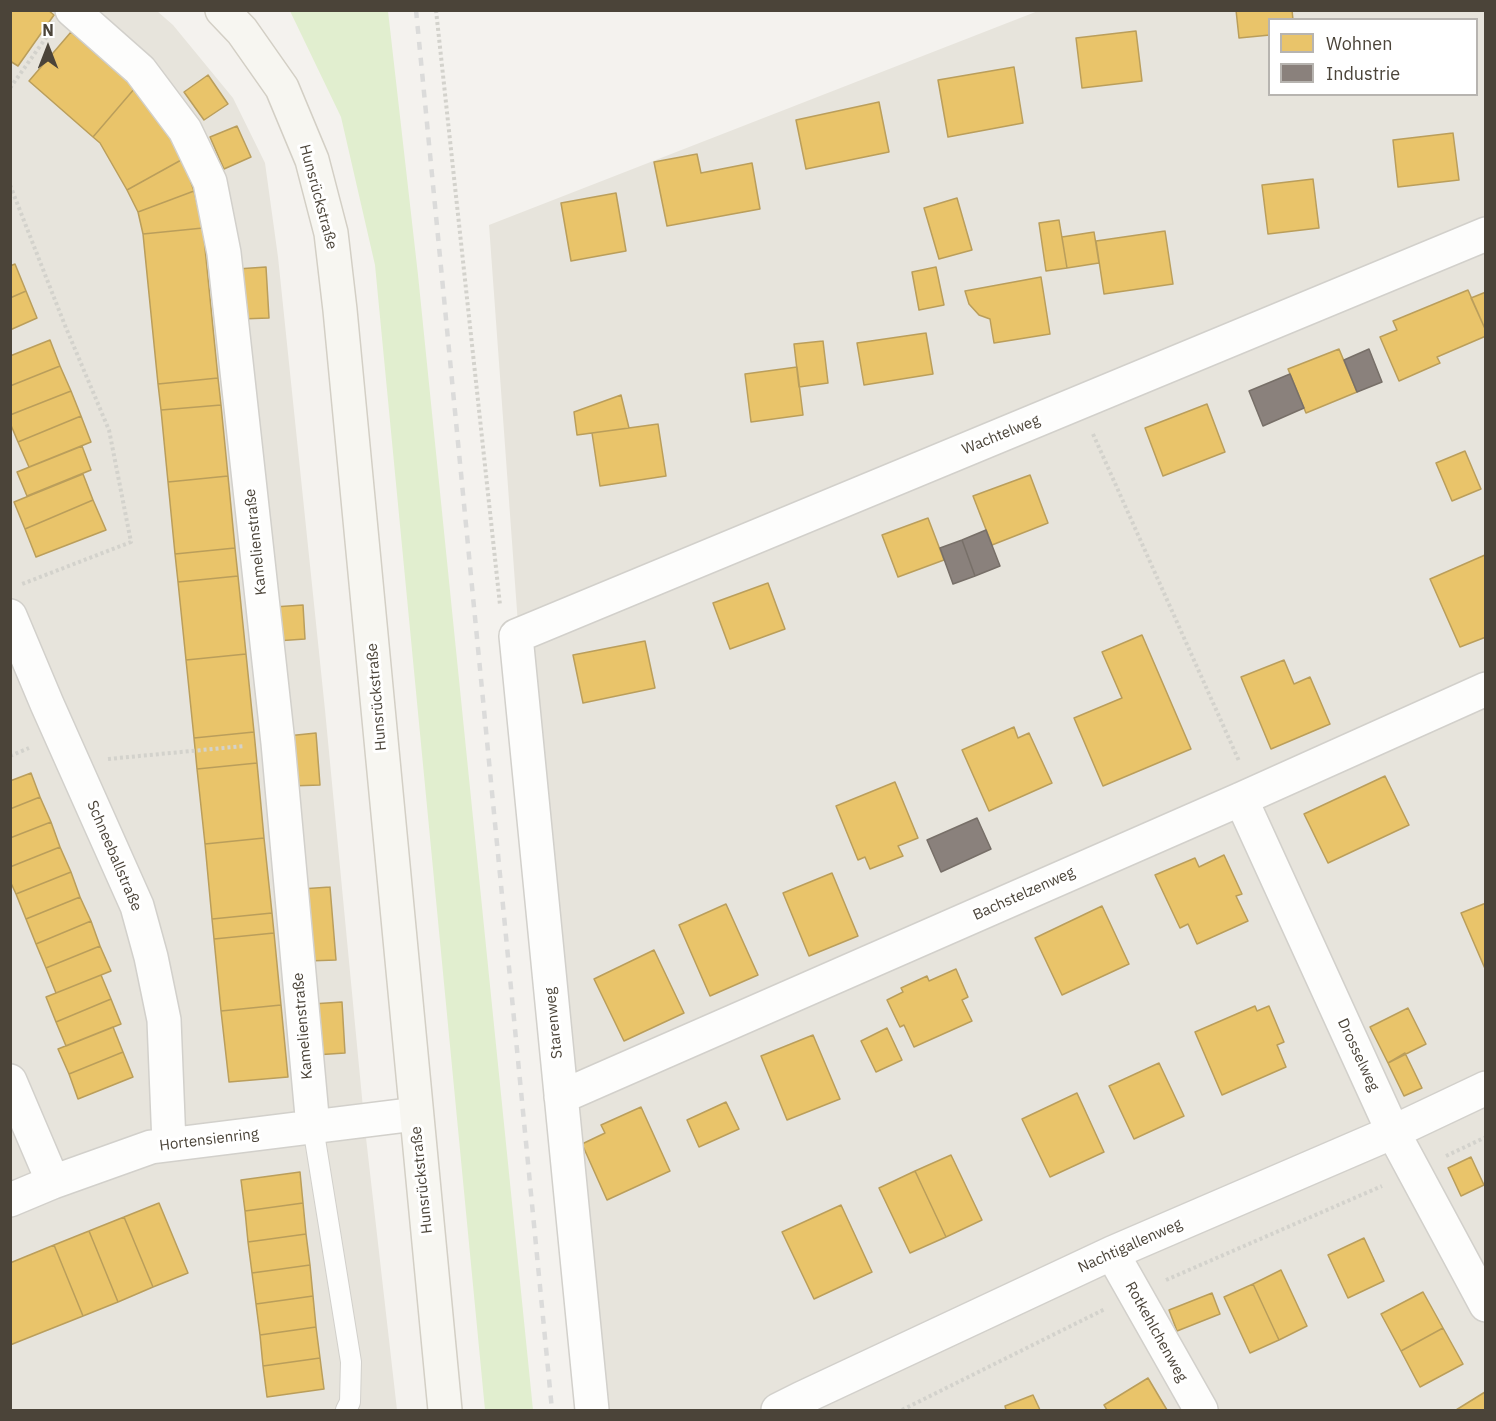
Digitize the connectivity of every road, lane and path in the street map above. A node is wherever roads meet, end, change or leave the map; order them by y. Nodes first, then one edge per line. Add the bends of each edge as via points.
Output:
1 (222, 10) edge
2 (436, 10) edge
3 (62, 20) edge
4 (10, 88) edge
5 (10, 184) edge
6 (1485, 234) edge
7 (1080, 403) junction
8 (21, 584) dead end
9 (10, 616) edge
10 (516, 636) junction
11 (1485, 689) edge
12 (278, 742) junction
13 (73, 763) junction
14 (1247, 796) junction
15 (10, 1081) edge
16 (1485, 1088) edge
17 (561, 1097) junction
18 (416, 1114) junction
19 (313, 1126) junction
20 (1393, 1132) junction
21 (1485, 1137) edge
22 (169, 1144) junction
23 (1413, 1172) junction
24 (53, 1182) junction
25 (10, 1200) edge
26 (1112, 1253) junction
27 (1135, 1294) junction
28 (1485, 1305) edge
29 (796, 1407) edge
30 (346, 1410) edge
31 (445, 1410) edge
32 (592, 1410) edge
33 (902, 1410) edge
34 (1201, 1410) edge

1 - 18 main road, Hunsrückstraße via 242,31 282,88 312,160 331,233
2 - 10 path via 502,622
3 - 4 path
3 - 12 street, Kamelienstraße via 140,70 185,130 210,182 224,253
5 - 8 path via 109,430 131,542
6 - 7 street, Wachtelweg
7 - 10 street, Wachtelweg
7 - 14 path via 1239,760
9 - 13 street, Schneeballstraße
10 - 17 street, Starenweg
11 - 14 street, Bachstelzenweg
12 - 13 path
12 - 19 street, Kamelienstraße
13 - 22 street, Schneeballstraße via 137,906 151,957 164,1020
14 - 17 street, Bachstelzenweg
14 - 20 street, Drosselweg
15 - 24 street
16 - 20 street, Nachtigallenweg
17 - 32 street, Starenweg
18 - 19 street, Hortensienring
18 - 31 main road, Hunsrückstraße
19 - 22 street, Hortensienring
19 - 30 lane via 351,1362 350,1402
20 - 23 street, Drosselweg
20 - 26 street, Nachtigallenweg
21 - 23 path
22 - 24 street, Hortensienring
23 - 27 path
23 - 28 street, Drosselweg
24 - 25 street, Hortensienring
26 - 27 street, Rotkehlchenweg
26 - 29 street, Nachtigallenweg
27 - 33 path
27 - 34 street, Rotkehlchenweg

